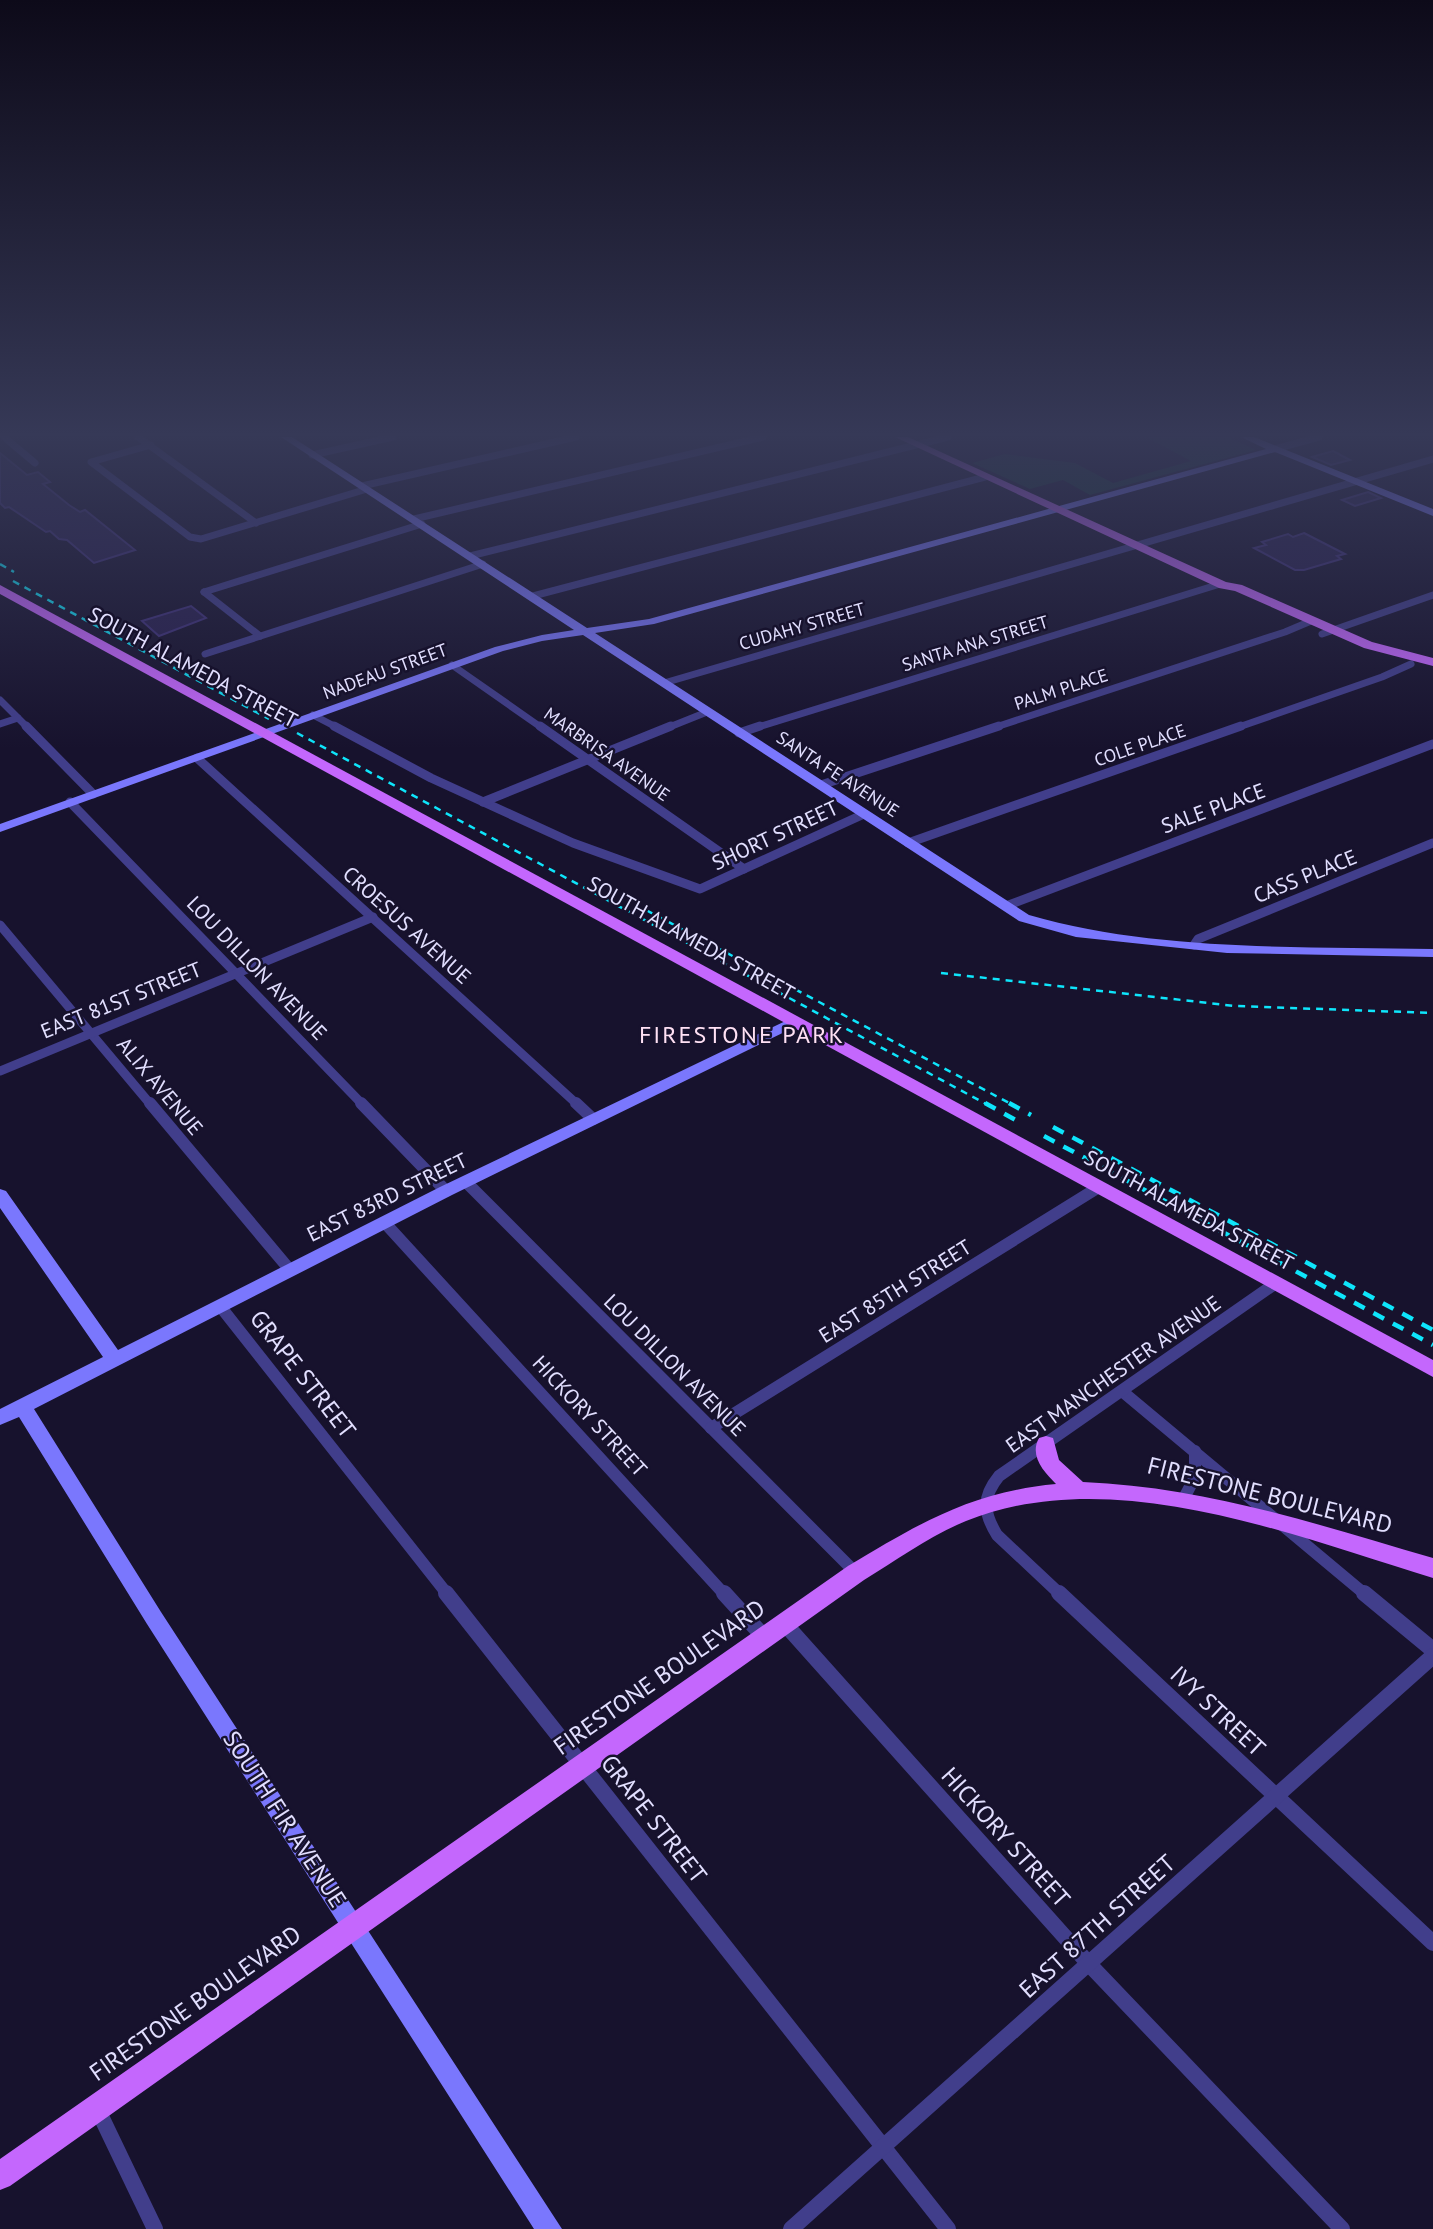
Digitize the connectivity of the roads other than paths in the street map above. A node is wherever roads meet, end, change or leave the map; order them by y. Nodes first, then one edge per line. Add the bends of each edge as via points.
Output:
1 (360, 541) edge
2 (447, 541) edge
3 (530, 541) edge
4 (742, 541) edge
5 (943, 541) edge
6 (1127, 541) edge
7 (1150, 541) edge
8 (1136, 545) junction
9 (470, 556) junction
10 (483, 564) junction
11 (1221, 584) junction
12 (0, 589) edge
13 (1433, 595) edge
14 (533, 596) junction
15 (1306, 623) junction
16 (634, 625) junction
17 (587, 631) junction
18 (1326, 632) junction
19 (260, 636) junction
20 (613, 649) junction
21 (205, 654) dead end
22 (1433, 662) edge
23 (452, 664) junction
24 (1411, 664) junction
25 (1433, 669) edge
26 (664, 683) junction
27 (0, 700) edge
28 (706, 712) junction
29 (313, 715) junction
30 (18, 718) junction
31 (0, 724) edge
32 (266, 733) junction
33 (739, 733) junction
34 (1433, 744) edge
35 (197, 758) junction
36 (590, 760) junction
37 (821, 785) junction
38 (93, 794) junction
39 (70, 802) junction
40 (483, 802) junction
41 (864, 814) junction
42 (0, 828) edge
43 (908, 842) junction
44 (1433, 843) edge
45 (744, 869) junction
46 (700, 889) joint
47 (1006, 906) junction
48 (373, 917) junction
49 (0, 925) edge
50 (1194, 945) junction
51 (1433, 953) edge
52 (235, 974) junction
53 (796, 1021) junction
54 (90, 1033) junction
55 (0, 1071) edge
56 (593, 1119) junction
57 (467, 1182) junction
58 (1099, 1187) junction
59 (446, 1191) junction
60 (0, 1195) edge
61 (385, 1223) junction
62 (290, 1270) junction
63 (1276, 1283) junction
64 (220, 1306) junction
65 (114, 1359) junction
66 (1433, 1369) edge
67 (1123, 1392) junction
68 (23, 1407) junction
69 (0, 1418) edge
70 (711, 1428) junction
71 (1046, 1444) junction
72 (1195, 1451) junction
73 (1077, 1490) junction
74 (1183, 1500) junction
75 (984, 1506) junction
76 (1284, 1525) junction
77 (1433, 1568) edge
78 (856, 1573) junction
79 (785, 1624) junction
80 (765, 1638) junction
81 (1433, 1650) edge
82 (1433, 1656) edge
83 (584, 1767) junction
84 (1276, 1796) junction
85 (355, 1928) junction
86 (1433, 1943) edge
87 (1089, 1964) junction
88 (97, 2108) junction
89 (884, 2146) junction
90 (0, 2176) edge
91 (155, 2229) edge
92 (549, 2229) edge
93 (791, 2229) edge
94 (948, 2229) edge
95 (1342, 2229) edge

1 - 19 street via 204,592
2 - 9 street, SANTA FE AVENUE
3 - 9 street
4 - 14 street
5 - 16 street, NADEAU STREET
6 - 8 main road
7 - 8 street, CUDAHY STREET
8 - 11 main road
8 - 26 street, CUDAHY STREET
9 - 10 street, SANTA FE AVENUE
10 - 14 street, SANTA FE AVENUE
10 - 19 street
11 - 15 main road
11 - 33 street, SANTA ANA STREET
12 - 32 main road, SOUTH ALAMEDA STREET
13 - 18 street
14 - 17 street, SANTA FE AVENUE
15 - 18 main road
15 - 37 street, PALM PLACE
16 - 17 street, NADEAU STREET
16 - 20 street via 616,638
17 - 20 street, SANTA FE AVENUE
17 - 23 street, NADEAU STREET via 526,641
18 - 22 main road
18 - 24 main road via 1361,650
19 - 21 street
20 - 26 street, SANTA FE AVENUE
23 - 29 street, NADEAU STREET
23 - 36 street, MARBRISA AVENUE
24 - 25 main road
24 - 43 street, COLE PLACE
26 - 28 street, SANTA FE AVENUE
27 - 30 street
28 - 33 street, SANTA FE AVENUE
28 - 36 street
29 - 32 street, NADEAU STREET
29 - 40 street, SOUTH ALAMEDA STREET
30 - 31 street
30 - 38 street
32 - 35 street, NADEAU STREET
32 - 53 main road, SOUTH ALAMEDA STREET
33 - 37 street, SANTA FE AVENUE
34 - 47 street, SALE PLACE
35 - 38 street, NADEAU STREET
35 - 48 street, CROESUS AVENUE
36 - 40 street
36 - 45 street, MARBRISA AVENUE
37 - 41 street, SANTA FE AVENUE
38 - 39 street, NADEAU STREET
39 - 42 street, NADEAU STREET
39 - 52 street, LOU DILLON AVENUE
40 - 46 street, SOUTH ALAMEDA STREET via 573,843
41 - 43 street, SANTA FE AVENUE
41 - 45 street, SHORT STREET
43 - 47 street, SANTA FE AVENUE
44 - 50 street, CASS PLACE via 1199,939
45 - 46 street, SHORT STREET
47 - 50 street, SANTA FE AVENUE via 1024,918 1076,933
48 - 52 street, EAST 81ST STREET
48 - 56 street, CROESUS AVENUE
49 - 54 street, ALIX AVENUE
50 - 51 street, SANTA FE AVENUE via 1296,952
52 - 54 street, EAST 81ST STREET
52 - 59 street, LOU DILLON AVENUE
53 - 56 street, EAST 83RD STREET
53 - 58 main road, SOUTH ALAMEDA STREET
54 - 55 street, EAST 81ST STREET
54 - 62 street, ALIX AVENUE
56 - 57 street, EAST 83RD STREET
57 - 59 street, EAST 83RD STREET
57 - 70 street, LOU DILLON AVENUE
58 - 63 main road, SOUTH ALAMEDA STREET
58 - 70 street, EAST 85TH STREET
59 - 61 street, EAST 83RD STREET
60 - 65 street
61 - 62 street, EAST 83RD STREET
61 - 80 street, HICKORY STREET
62 - 64 street, EAST 83RD STREET
63 - 66 main road, SOUTH ALAMEDA STREET
63 - 67 street, EAST MANCHESTER AVENUE
64 - 65 street, EAST 83RD STREET
64 - 83 street, GRAPE STREET
65 - 68 street, EAST 83RD STREET
67 - 71 street, EAST MANCHESTER AVENUE
67 - 72 street
68 - 69 street, EAST 83RD STREET
68 - 85 street, SOUTH FIR AVENUE
70 - 78 street, LOU DILLON AVENUE
71 - 73 main road via 1049,1464
71 - 75 street, EAST MANCHESTER AVENUE via 999,1476 986,1491
72 - 74 street via 1198,1475 1194,1489
72 - 76 street
73 - 74 main road, FIRESTONE BOULEVARD
73 - 75 main road, FIRESTONE BOULEVARD
74 - 76 main road, FIRESTONE BOULEVARD
75 - 78 main road, FIRESTONE BOULEVARD via 915,1536
75 - 84 street, IVY STREET via 996,1535
76 - 77 main road, FIRESTONE BOULEVARD
76 - 81 street
78 - 79 main road, FIRESTONE BOULEVARD
79 - 80 main road, FIRESTONE BOULEVARD
79 - 87 street, HICKORY STREET
80 - 83 main road, FIRESTONE BOULEVARD
82 - 84 street, EAST 87TH STREET
83 - 85 main road, FIRESTONE BOULEVARD
83 - 89 street, GRAPE STREET
84 - 86 street, IVY STREET
84 - 87 street, EAST 87TH STREET
85 - 88 main road, FIRESTONE BOULEVARD
85 - 92 street, SOUTH FIR AVENUE
87 - 89 street, EAST 87TH STREET
87 - 95 street, HICKORY STREET
88 - 90 main road, FIRESTONE BOULEVARD
88 - 91 street
89 - 93 street, EAST 87TH STREET
89 - 94 street, GRAPE STREET

